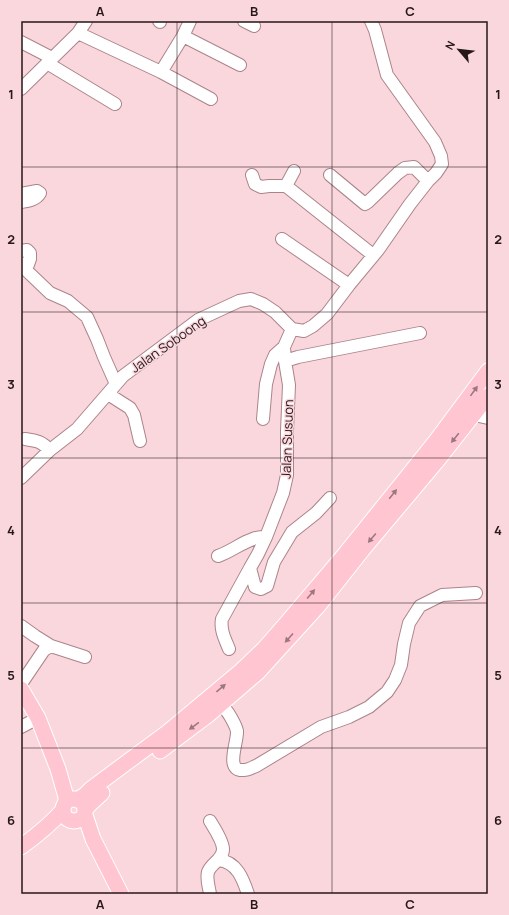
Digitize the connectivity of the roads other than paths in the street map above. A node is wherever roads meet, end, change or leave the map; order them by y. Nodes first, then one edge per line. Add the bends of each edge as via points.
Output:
1 (86, 21) edge
2 (190, 21) edge
3 (371, 21) edge
4 (78, 33) junction
5 (183, 36) junction
6 (21, 42) edge
7 (50, 61) junction
8 (240, 65) dead end
9 (161, 72) junction
10 (21, 88) edge
11 (211, 99) dead end
12 (116, 104) dead end
13 (294, 171) dead end
14 (330, 175) dead end
15 (252, 176) dead end
16 (428, 181) junction
17 (286, 186) junction
18 (21, 194) edge
19 (21, 202) edge
20 (282, 239) dead end
21 (21, 251) edge
22 (373, 255) junction
23 (24, 266) edge
24 (349, 285) junction
25 (292, 329) junction
26 (420, 333) dead end
27 (284, 347) junction
28 (285, 361) junction
29 (488, 371) edge
30 (116, 384) junction
31 (108, 394) junction
32 (488, 396) edge
33 (481, 416) edge
34 (263, 419) dead end
35 (25, 439) dead end
36 (140, 441) dead end
37 (50, 450) junction
38 (21, 478) edge
39 (330, 498) dead end
40 (266, 537) junction
41 (218, 556) dead end
42 (250, 568) junction
43 (476, 593) dead end
44 (21, 626) edge
45 (51, 646) junction
46 (229, 649) dead end
47 (86, 657) dead end
48 (21, 684) edge
49 (21, 689) edge
50 (219, 706) junction
51 (38, 718) junction
52 (21, 727) edge
53 (58, 769) junction
54 (68, 785) junction
55 (91, 789) junction
56 (75, 809) junction
57 (210, 821) dead end
58 (21, 847) edge
59 (218, 860) junction
60 (120, 894) edge
61 (210, 894) edge
62 (248, 894) edge

1 - 4 street
2 - 5 street
3 - 16 street via 376,30 387,75 435,142 441,156 442,164
4 - 7 street
4 - 9 street
5 - 8 street
5 - 9 street
6 - 7 street
7 - 10 street
7 - 12 street
9 - 11 street
13 - 17 street
14 - 16 street via 364,204 405,168 414,167
15 - 17 street via 255,184 261,187
16 - 22 street
17 - 22 street
18 - 19 street via 37,191 40,193 33,199
20 - 24 street
21 - 23 street via 27,250 30,253 30,259
22 - 24 street
23 - 30 street via 50,293 68,301 87,317
24 - 25 street via 327,314 313,326 304,331
25 - 27 street, Jalan Susuon
25 - 30 street, Jalan Soboong via 263,304 251,299 239,301 198,320
26 - 28 street
27 - 28 street, Jalan Susuon
27 - 34 street via 274,355 271,364 266,384
28 - 40 street, Jalan Susuon via 289,385 287,475
55 -> 29 main road via 168,732 264,649 346,553
30 - 31 street, Jalan Soboong
31 - 36 street via 130,408 134,414
31 - 37 street, Jalan Soboong via 77,429
32 - 33 main road
33 -> 50 main road via 436,462 318,606 258,672
35 - 37 street via 37,440
37 - 38 street, Jalan Soboong
39 - 42 street via 292,532 274,562 267,586 261,589 255,587
40 - 41 street via 255,538
40 - 42 street, Jalan Susuon
42 - 46 street, Jalan Susuon via 217,620 221,624
43 - 50 street via 442,595 420,606 409,623 401,665 387,692 369,708 321,727 256,766 238,770 234,766 237,730 225,709
44 - 45 street
45 - 47 street
45 - 48 street via 44,650
49 - 51 main road
50 -> 56 main road via 90,804
51 - 52 street
51 - 53 main road
53 - 54 main road
53 - 56 main road via 66,797
54 - 55 main road via 79,792
54 - 56 main road
55 - 56 main road
56 - 58 main road via 55,819
56 - 60 main road via 94,839
57 - 59 street via 223,850
59 - 61 street via 208,871
59 - 62 street via 233,865

